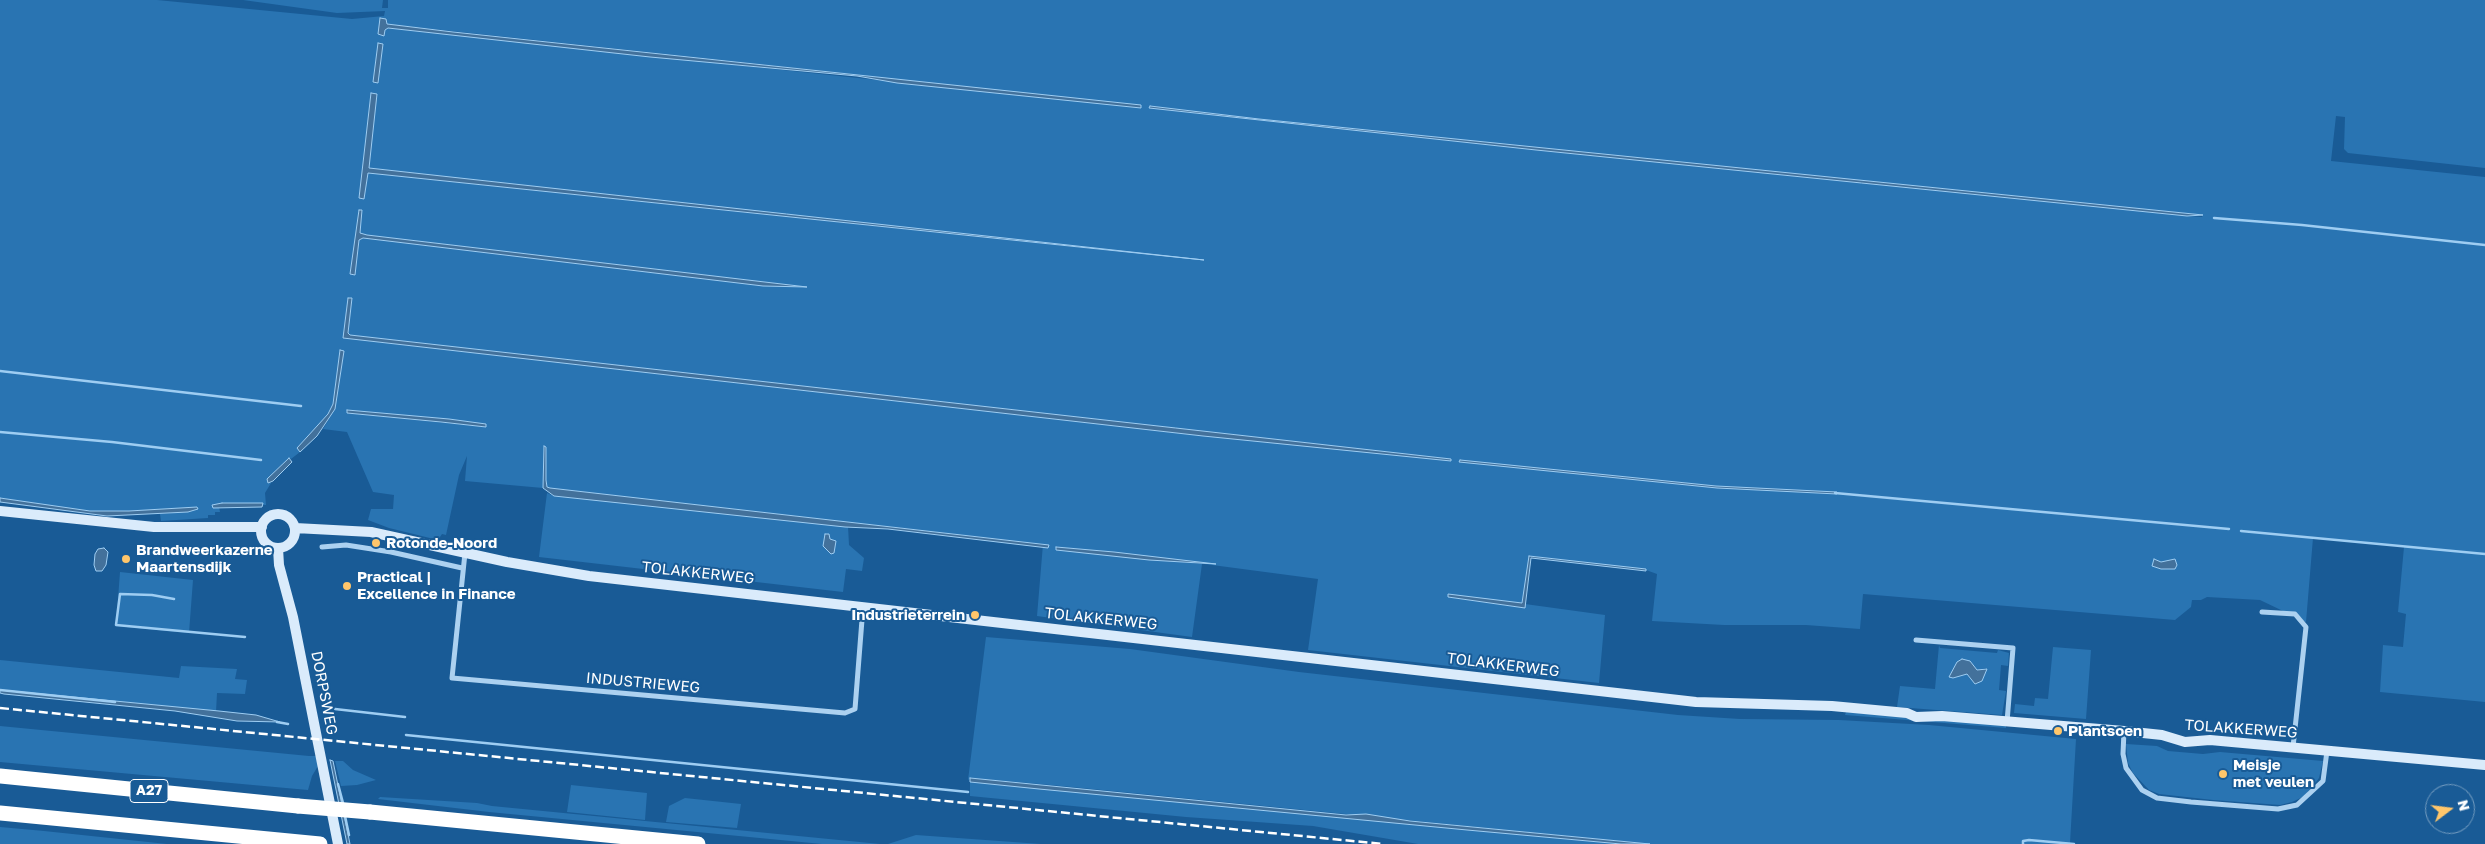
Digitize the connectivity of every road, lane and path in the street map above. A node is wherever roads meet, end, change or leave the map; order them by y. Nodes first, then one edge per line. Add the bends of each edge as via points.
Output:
1 (0, 511) edge
2 (262, 528) junction
3 (295, 528) junction
4 (322, 547) dead end
5 (278, 548) junction
6 (465, 553) junction
7 (462, 568) junction
8 (863, 607) junction
9 (2262, 612) dead end
10 (1916, 640) dead end
11 (2008, 722) junction
12 (2124, 731) junction
13 (2293, 747) junction
14 (2327, 750) junction
15 (2485, 765) edge
16 (0, 776) edge
17 (0, 813) edge
18 (320, 844) edge
19 (338, 844) edge
20 (698, 844) edge

1 - 2 main road via 154,527
2 - 3 main road via 264,521 277,514 286,516
2 - 5 main road via 266,542
3 - 5 main road via 290,543
3 - 6 main road, TOLAKKERWEG via 357,530
4 - 7 street via 346,545
5 - 19 main road, DORPSWEG
6 - 7 street, INDUSTRIEWEG
6 - 8 main road, TOLAKKERWEG via 589,576
7 - 8 street, INDUSTRIEWEG via 452,678 845,713 854,709
8 - 11 main road, TOLAKKERWEG via 1696,702 1832,706 1907,713 1917,710 1942,716
9 - 13 street via 2295,614 2306,627
10 - 11 street via 2013,648
11 - 12 main road, TOLAKKERWEG
12 - 13 main road, TOLAKKERWEG via 2162,735 2185,742 2210,740
12 - 14 street via 2126,768 2142,790 2157,798 2191,802 2278,809 2297,804 2322,781
13 - 14 main road, TOLAKKERWEG
14 - 15 main road, TOLAKKERWEG
16 - 20 highway, A27, bridge
17 - 18 highway

